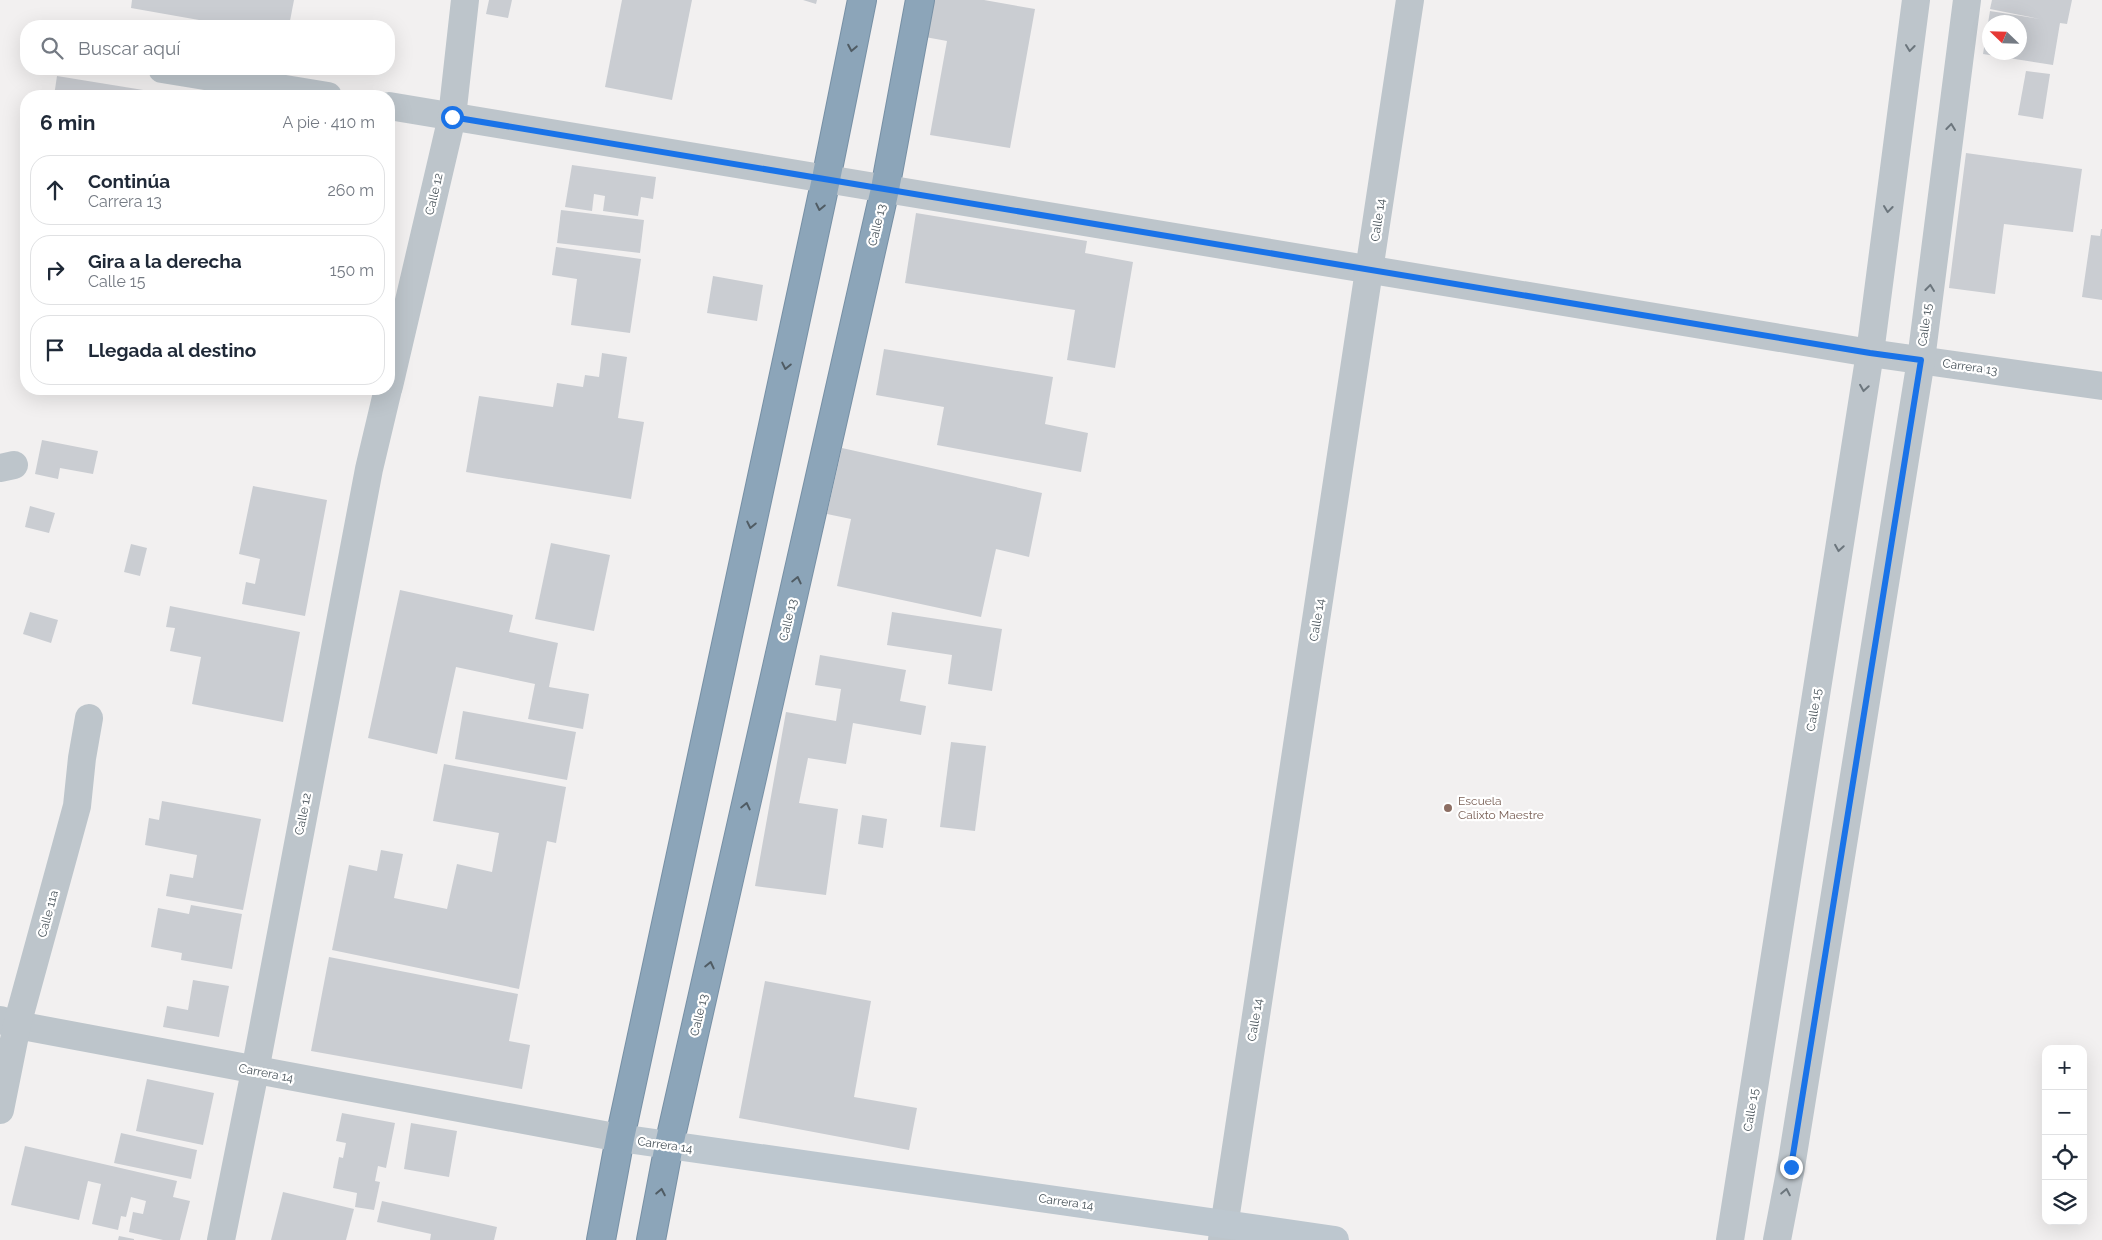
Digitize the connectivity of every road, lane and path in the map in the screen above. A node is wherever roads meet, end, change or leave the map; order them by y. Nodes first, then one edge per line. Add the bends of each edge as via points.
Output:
1 (465, 0) edge
2 (862, 0) edge
3 (920, 0) edge
4 (1410, 0) edge
5 (1916, 0) edge
6 (1967, 0) edge
7 (199, 75) edge
8 (291, 90) edge
9 (395, 107) edge
10 (452, 117) junction
11 (826, 179) junction
12 (885, 189) junction
13 (1371, 269) junction
14 (1870, 353) junction
15 (395, 357) edge
16 (1921, 360) junction
17 (2102, 386) edge
18 (386, 395) edge
19 (88, 718) dead end
20 (8, 1022) edge
21 (255, 1071) junction
22 (0, 1110) edge
23 (620, 1138) junction
24 (670, 1145) junction
25 (1223, 1232) edge
26 (221, 1240) edge
27 (601, 1240) edge
28 (652, 1240) edge
29 (1335, 1240) edge
30 (1730, 1240) edge
31 (1777, 1240) edge

1 - 10 street, Calle 12
2 -> 11 highway
3 - 12 highway, Calle 13
4 - 13 street, Calle 14
5 -> 14 street, Calle 15
16 -> 6 street, Calle 15
7 - 8 street
9 - 10 street, Carrera 13
10 - 11 street, Carrera 13
10 - 15 street, Calle 12
11 - 12 street, Carrera 13
11 -> 23 highway
12 - 13 street, Carrera 13
24 -> 12 highway, Calle 13
13 - 14 street, Carrera 13
13 - 25 street, Calle 14
14 - 16 street, Carrera 13
14 -> 30 street, Calle 15
16 - 17 street, Carrera 13
31 -> 16 street, Calle 15
18 - 21 street, Calle 12 via 369,469
19 - 20 street, Calle 11a via 78,806
20 - 21 street, Carrera 14
20 - 22 street, Calle 11a
21 - 23 street, Carrera 14
21 - 26 street, Calle 12
23 - 24 street, Carrera 14
23 - 27 highway
24 - 25 street, Carrera 14
28 -> 24 highway, Calle 13
25 - 29 street, Carrera 14

